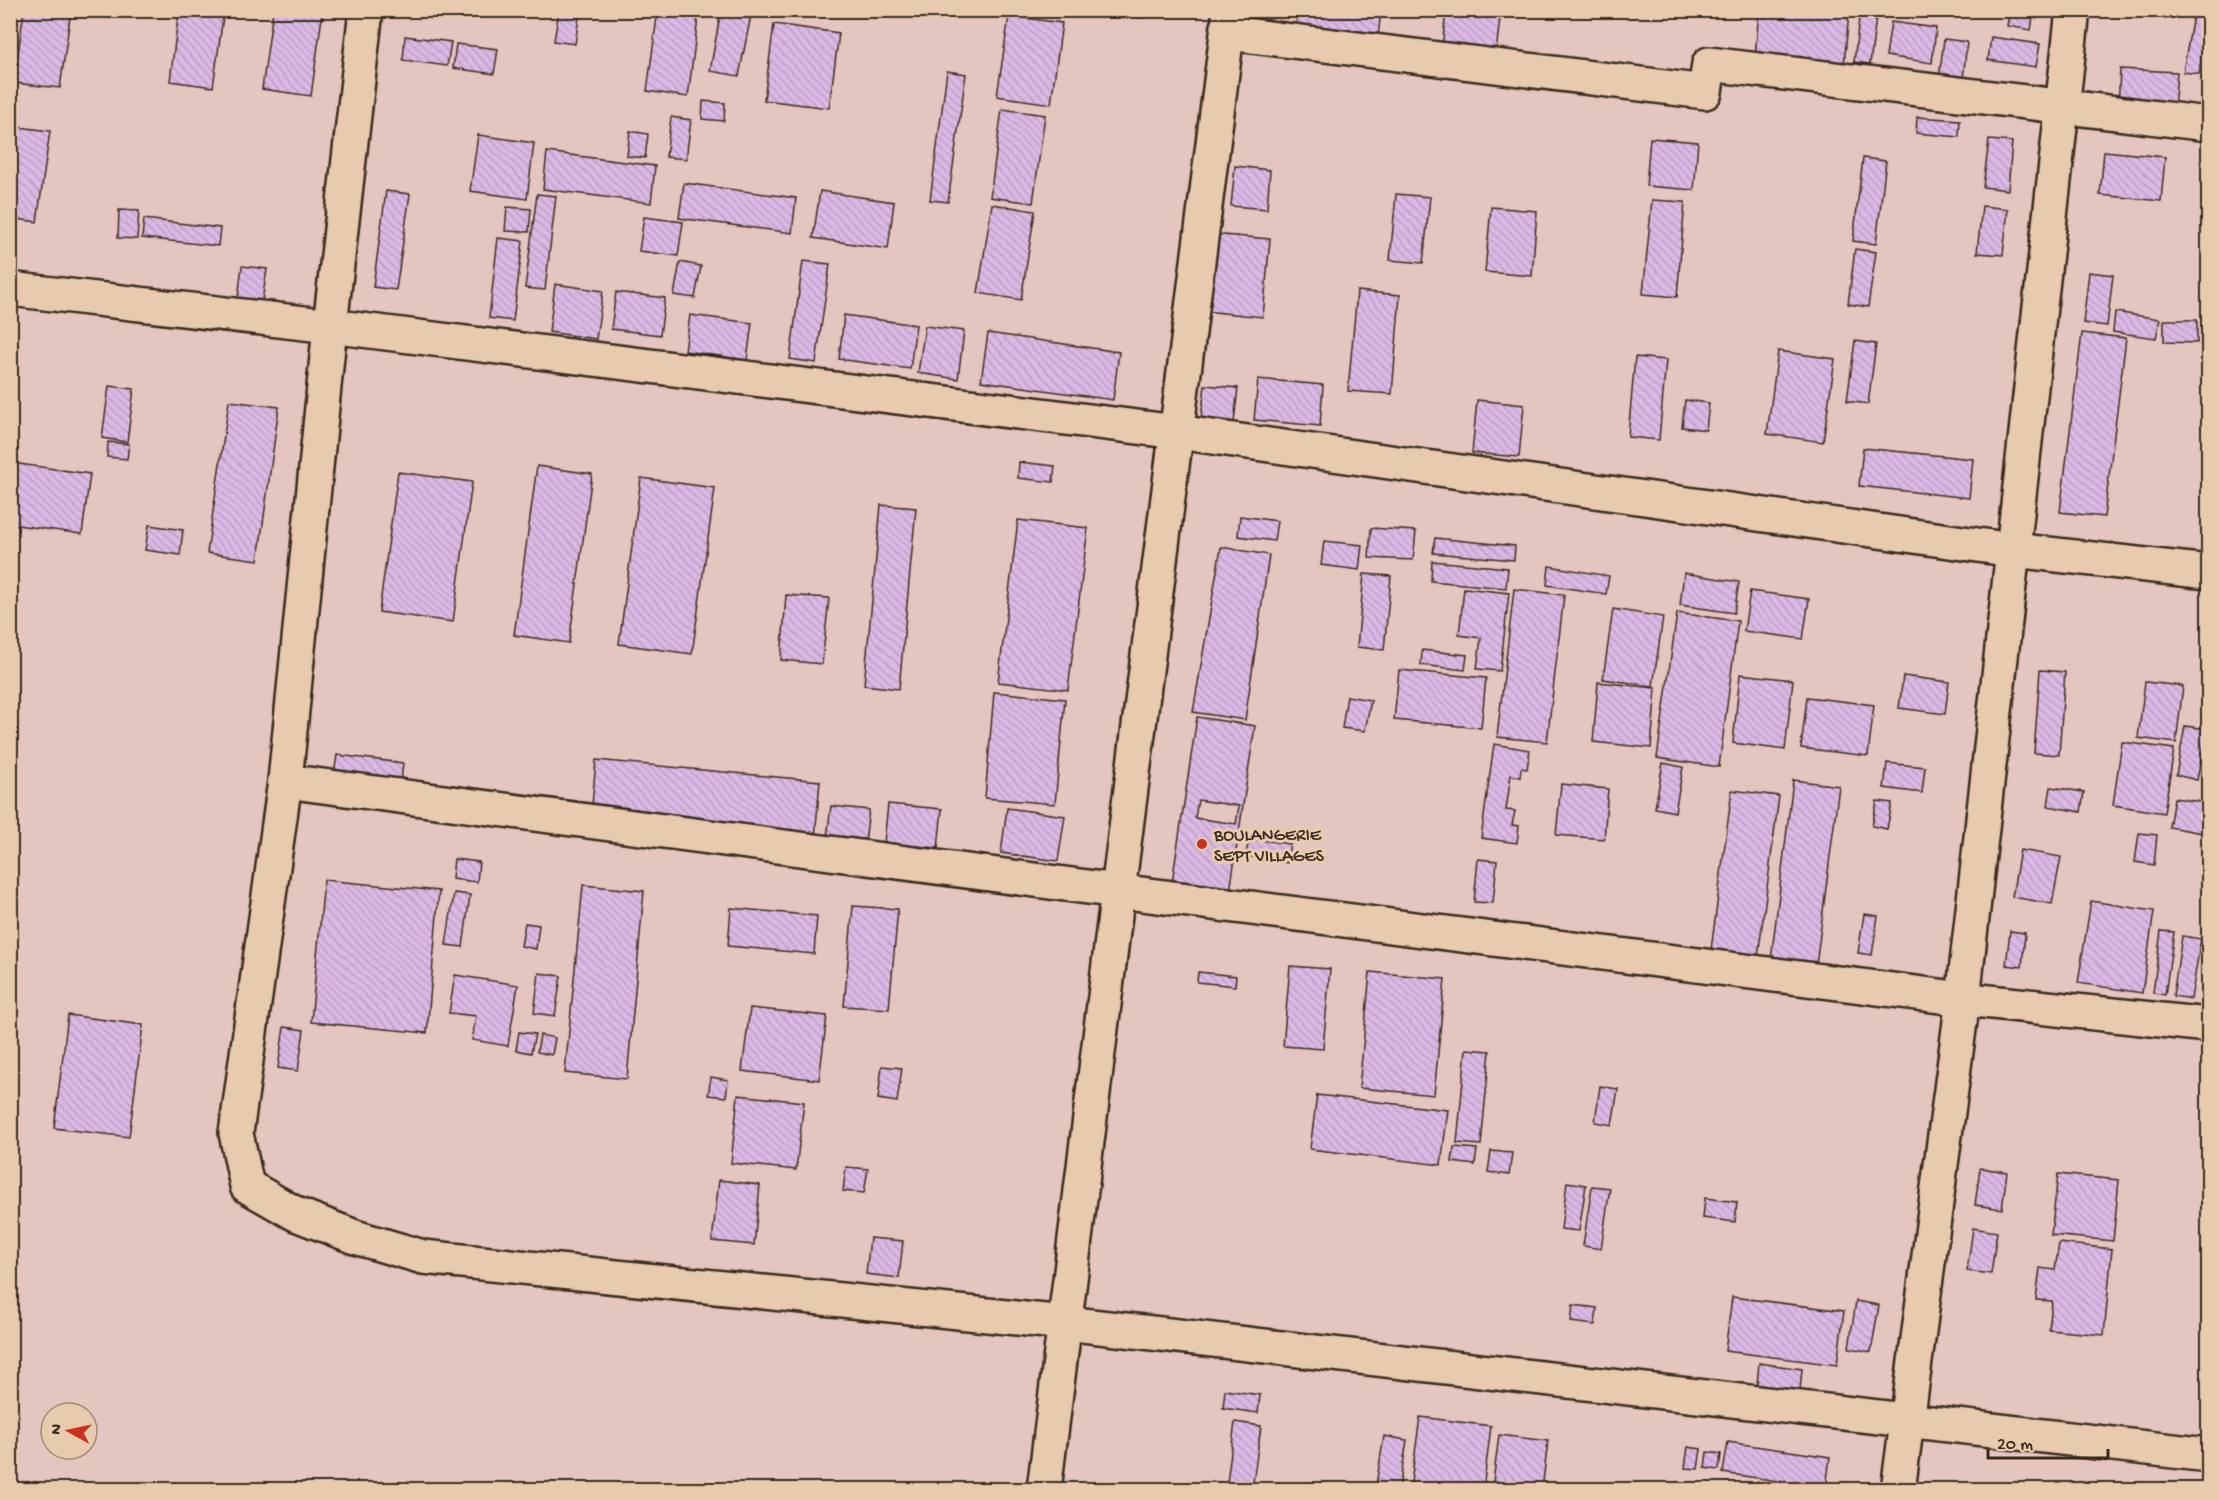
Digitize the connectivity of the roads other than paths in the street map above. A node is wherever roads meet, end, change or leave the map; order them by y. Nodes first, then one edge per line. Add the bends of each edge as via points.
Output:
1 (366, 10) edge
2 (2073, 10) edge
3 (1229, 22) edge
4 (2063, 106) junction
5 (2208, 124) edge
6 (10, 289) edge
7 (330, 326) junction
8 (1178, 432) junction
9 (2013, 550) junction
10 (2208, 573) edge
11 (285, 781) junction
12 (1118, 891) junction
13 (1963, 999) junction
14 (2208, 1025) edge
15 (1065, 1323) junction
16 (1906, 1420) junction
17 (2208, 1455) edge
18 (1044, 1490) edge
19 (1898, 1490) edge

1 - 7 street
2 - 4 street
3 - 4 street via 1705,92 1709,64
3 - 8 street
4 - 5 street
4 - 9 street
6 - 7 street
7 - 8 street
7 - 11 street
8 - 9 street
8 - 12 street
9 - 10 street
9 - 13 street
11 - 12 street
11 - 15 street via 236,1133 247,1186 296,1214 423,1257
12 - 13 street
12 - 15 street
13 - 14 street
13 - 16 street
15 - 16 street
15 - 18 street
16 - 17 street
16 - 19 street

